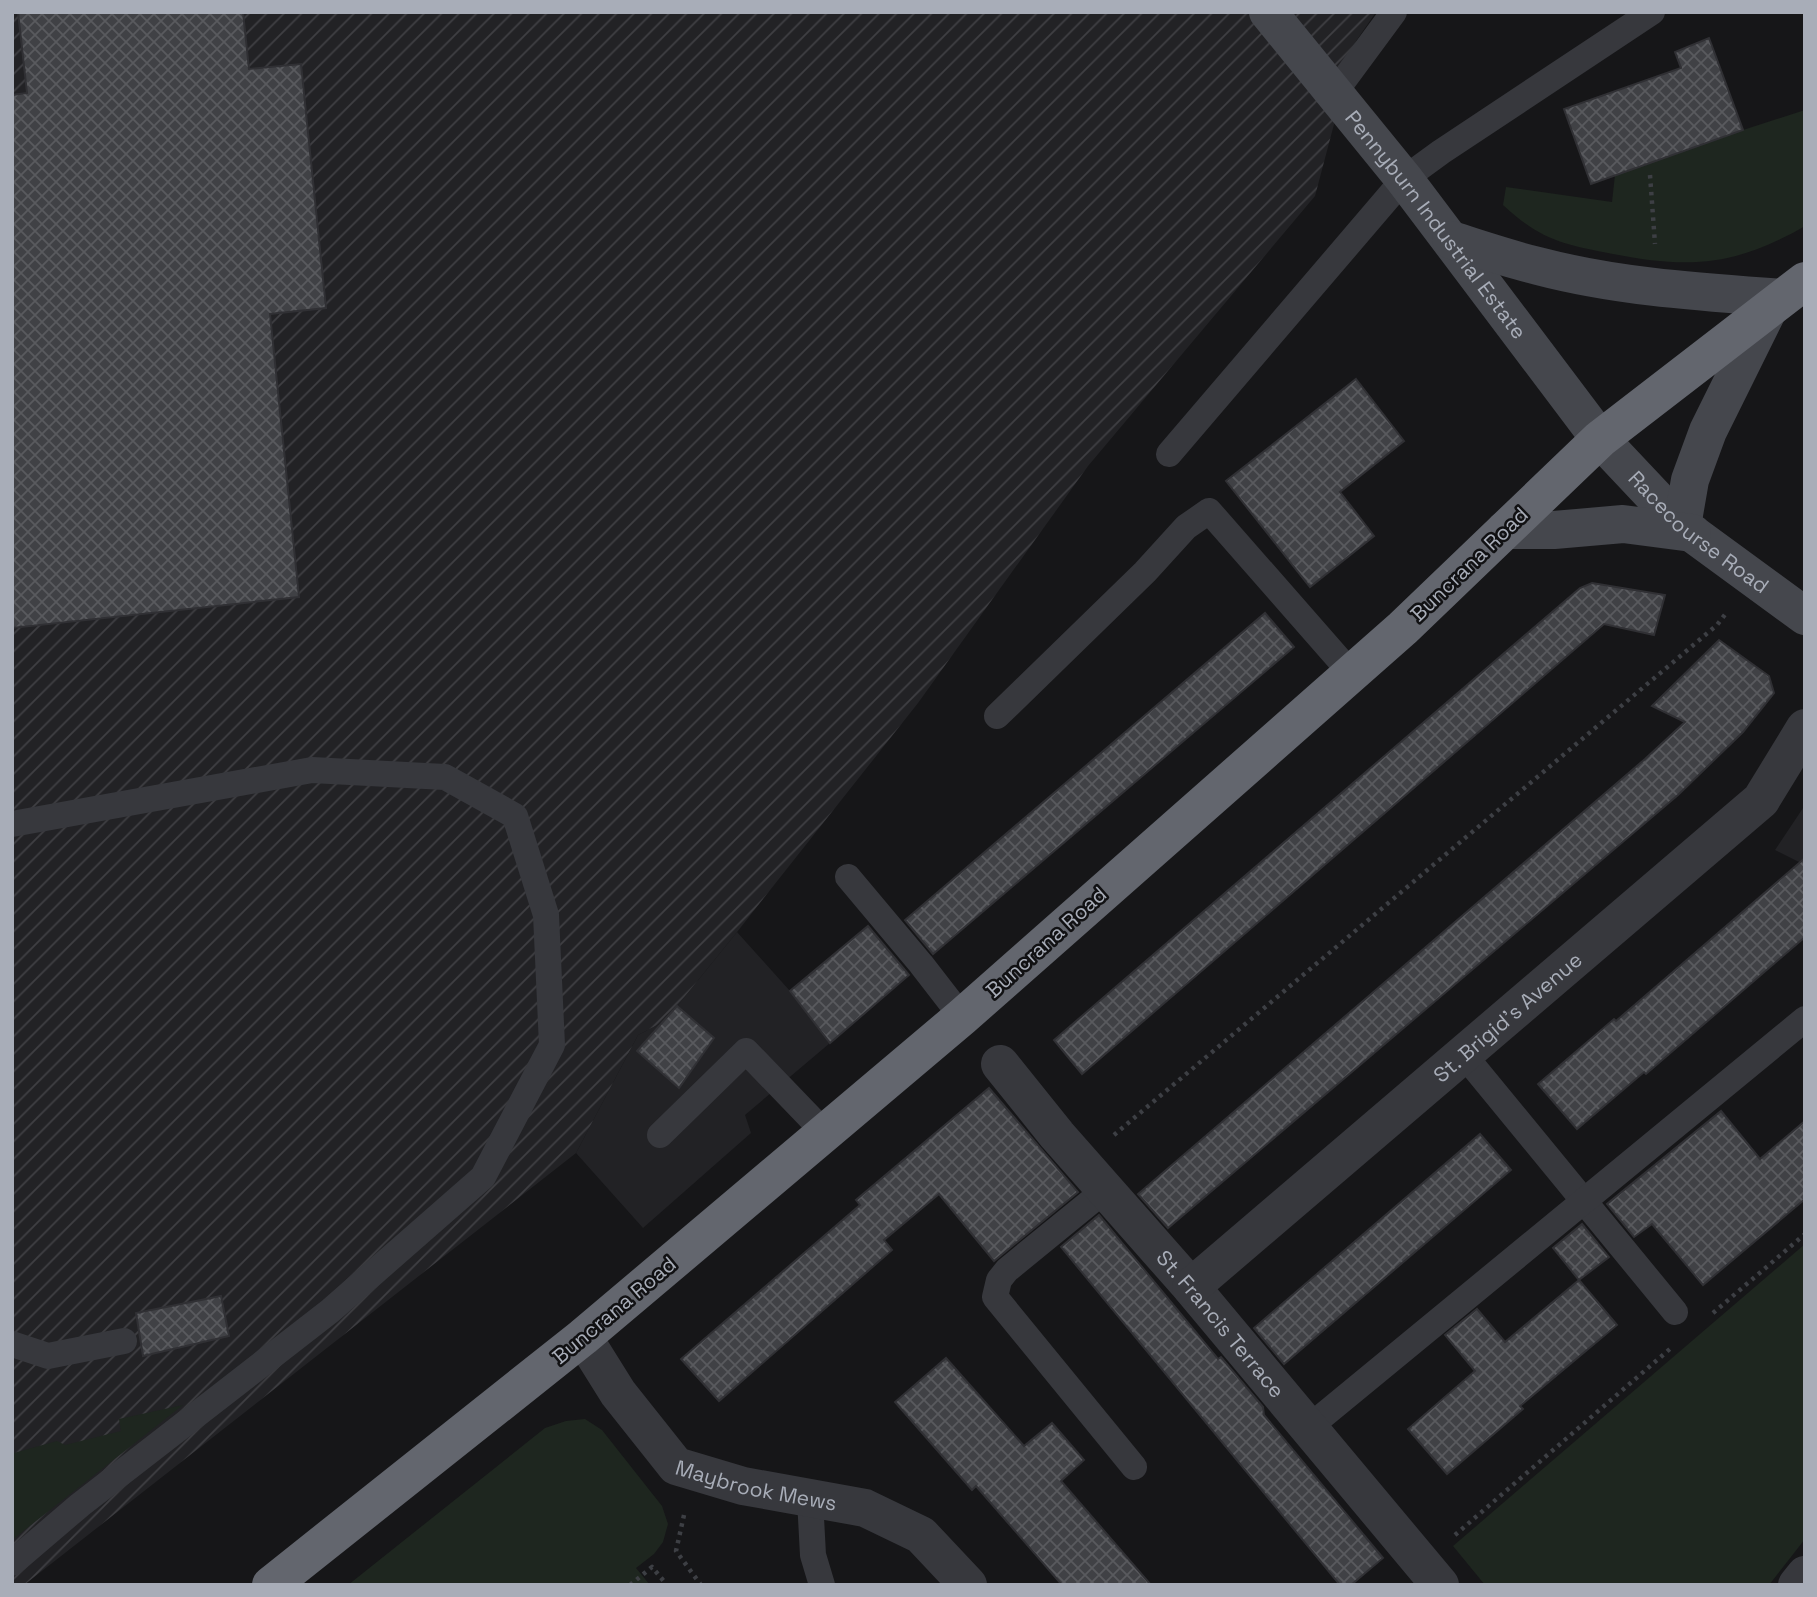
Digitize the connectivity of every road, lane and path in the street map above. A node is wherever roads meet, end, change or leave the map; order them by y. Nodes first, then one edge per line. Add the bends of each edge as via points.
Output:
1 (1268, 12) edge
2 (1394, 12) edge
3 (1651, 12) edge
4 (1335, 92) junction
5 (1650, 175) dead end
6 (1404, 179) junction
7 (1451, 240) junction
8 (1658, 287) junction
9 (1785, 297) edge
10 (1600, 439) junction
11 (1169, 454) dead end
12 (1505, 530) junction
13 (1687, 530) junction
14 (1753, 578) junction
15 (1805, 615) edge
16 (1351, 673) junction
17 (997, 716) dead end
18 (1805, 728) edge
19 (12, 824) edge
20 (848, 877) dead end
21 (962, 1017) junction
22 (1805, 1019) edge
23 (1464, 1055) junction
24 (1000, 1065) dead end
25 (825, 1133) junction
26 (660, 1135) dead end
27 (1093, 1176) junction
28 (1584, 1202) junction
29 (1805, 1234) edge
30 (1191, 1287) junction
31 (1675, 1312) dead end
32 (1710, 1315) dead end
33 (583, 1337) junction
34 (124, 1341) dead end
35 (1679, 1342) dead end
36 (12, 1344) edge
37 (1308, 1428) junction
38 (676, 1466) junction
39 (1134, 1467) dead end
40 (810, 1499) junction
41 (12, 1563) edge
42 (1431, 1574) edge
43 (1805, 1575) edge
44 (271, 1585) edge
45 (630, 1585) edge
46 (667, 1585) edge
47 (701, 1585) edge
48 (822, 1585) edge
49 (968, 1585) edge
50 (1797, 1585) edge

1 - 4 street, Pennyburn Industrial Estate
2 - 4 lane
3 - 6 lane
4 - 6 street, Pennyburn Industrial Estate
5 - 8 path
6 - 7 street, Pennyburn Industrial Estate
6 - 11 lane
7 - 8 street via 1539,267
7 - 10 street, Pennyburn Industrial Estate
8 - 9 street
9 - 10 highway, Buncrana Road
9 - 13 street via 1709,431 1690,480
10 - 12 highway, Buncrana Road
10 - 13 street, Racecourse Road
12 - 13 street via 1623,524
12 - 16 highway, Buncrana Road
13 - 14 street, Racecourse Road
14 - 15 street, Racecourse Road
14 - 27 path via 1717,625
16 - 17 lane via 1209,511 1186,527 1146,572
16 - 21 highway, Buncrana Road
18 - 23 street, St. Brigid's Avenue via 1761,800
19 - 41 lane via 312,770 445,777 514,816 547,915 552,1045 483,1177 330,1311
20 - 21 lane
21 - 25 highway, Buncrana Road
22 - 28 lane
23 - 28 lane
23 - 30 street, St. Brigid's Avenue
24 - 27 street, St. Francis Terrace
25 - 26 lane via 746,1051
25 - 33 highway, Buncrana Road
27 - 30 street, St. Francis Terrace
27 - 39 lane via 1007,1270 995,1297
28 - 31 lane
28 - 37 lane
29 - 32 path
30 - 37 street, St. Francis Terrace
33 - 38 street, Maybrook Mews via 618,1392
33 - 44 highway, Buncrana Road
34 - 36 lane via 48,1356
35 - 42 path
37 - 42 street, St. Francis Terrace
38 - 40 street, Maybrook Mews
38 - 47 path via 685,1511 676,1551
40 - 48 lane via 813,1555
40 - 49 street, Maybrook Mews via 865,1508 921,1535
43 - 50 street
45 - 46 path via 652,1567

